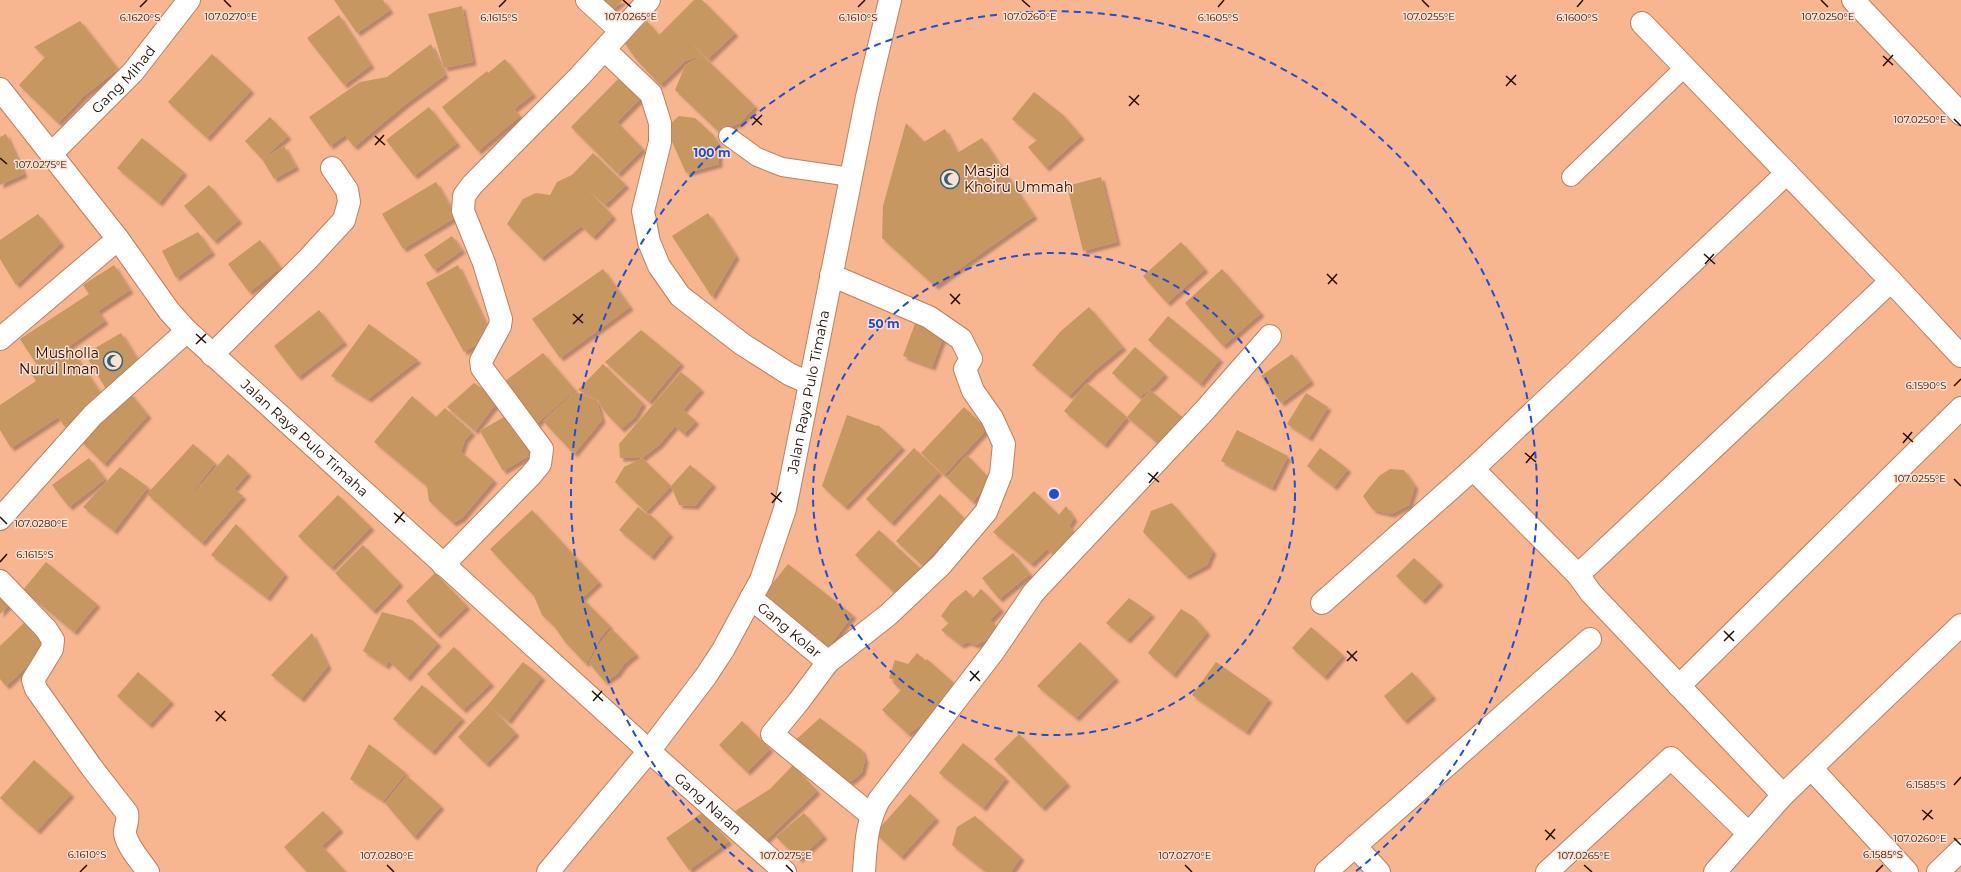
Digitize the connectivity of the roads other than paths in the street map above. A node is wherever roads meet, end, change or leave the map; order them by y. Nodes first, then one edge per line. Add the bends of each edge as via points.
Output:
1 (189, 0) edge
2 (587, 0) edge
3 (649, 0) edge
4 (890, 0) edge
5 (1853, 0) edge
6 (1642, 23) dead end
7 (621, 31) junction
8 (605, 50) junction
9 (1685, 67) junction
10 (0, 89) edge
11 (1961, 114) edge
12 (728, 136) dead end
13 (51, 154) junction
14 (332, 168) dead end
15 (1787, 173) junction
16 (851, 176) junction
17 (1570, 177) dead end
18 (118, 240) junction
19 (831, 275) junction
20 (1891, 281) junction
21 (187, 331) junction
22 (1270, 336) dead end
23 (0, 340) edge
24 (212, 355) junction
25 (1961, 356) edge
26 (809, 383) junction
27 (1961, 408) edge
28 (1473, 469) junction
29 (0, 519) edge
30 (443, 565) junction
31 (1578, 575) junction
32 (0, 581) edge
33 (751, 598) junction
34 (1322, 603) dead end
35 (1961, 625) edge
36 (1590, 639) dead end
37 (828, 662) junction
38 (1679, 686) junction
39 (649, 752) junction
40 (1812, 770) junction
41 (1783, 795) junction
42 (871, 815) junction
43 (1748, 833) junction
44 (1355, 846) junction
45 (1961, 850) edge
46 (148, 872) edge
47 (548, 872) edge
48 (785, 872) edge
49 (864, 872) edge
50 (1326, 872) edge
51 (1379, 872) edge
52 (1547, 872) edge
53 (1714, 872) edge
54 (1907, 872) edge
55 (1938, 872) edge

1 - 13 street, Gang Mihad via 133,72
2 - 7 street
3 - 7 street
4 - 16 street, Jalan Raya Pulo Timaha
5 - 11 street
6 - 9 street
7 - 8 street
8 - 26 street via 651,94 660,123 660,142 643,211 649,242 659,266 680,296 742,344 789,374
8 - 30 street via 464,196 463,211 484,263 501,319 500,326 481,361 482,368 542,449 540,464 531,475
9 - 15 street
9 - 17 lane
10 - 13 street, Jalan Raya Pulo Timaha
12 - 16 lane via 757,157 782,167
13 - 18 street, Jalan Raya Pulo Timaha
14 - 24 street via 347,190 349,202 344,220
15 - 20 street
15 - 28 street
16 - 19 street, Jalan Raya Pulo Timaha
18 - 21 street, Jalan Raya Pulo Timaha
18 - 23 street
19 - 26 street, Jalan Raya Pulo Timaha
19 - 37 street via 929,317 961,339 971,359 965,369 973,391 992,418 1004,444 1001,474 986,512 941,565 888,615
20 - 25 street
20 - 31 street
21 - 24 street, Jalan Raya Pulo Timaha
21 - 29 street via 93,415
22 - 42 street via 1205,410 1034,592 993,652 879,800
24 - 30 street, Jalan Raya Pulo Timaha
26 - 33 street, Jalan Raya Pulo Timaha via 785,509 761,580
27 - 38 street
28 - 31 street
28 - 34 street
30 - 39 street, Jalan Raya Pulo Timaha
31 - 38 street via 1591,593
32 - 46 street via 53,640 52,649 33,680 36,689 127,813 129,821 125,833
33 - 37 street, Gang Kolar
33 - 39 street, Jalan Raya Pulo Timaha via 706,676
35 - 40 street
36 - 44 street
37 - 42 street via 772,734
38 - 41 street
39 - 47 street, Jalan Raya Pulo Timaha
39 - 48 street, Gang Naran
40 - 41 street
40 - 54 street
41 - 43 street
42 - 49 street via 866,832
43 - 52 street via 1671,758
43 - 53 street
44 - 50 street
44 - 51 street
45 - 55 street

